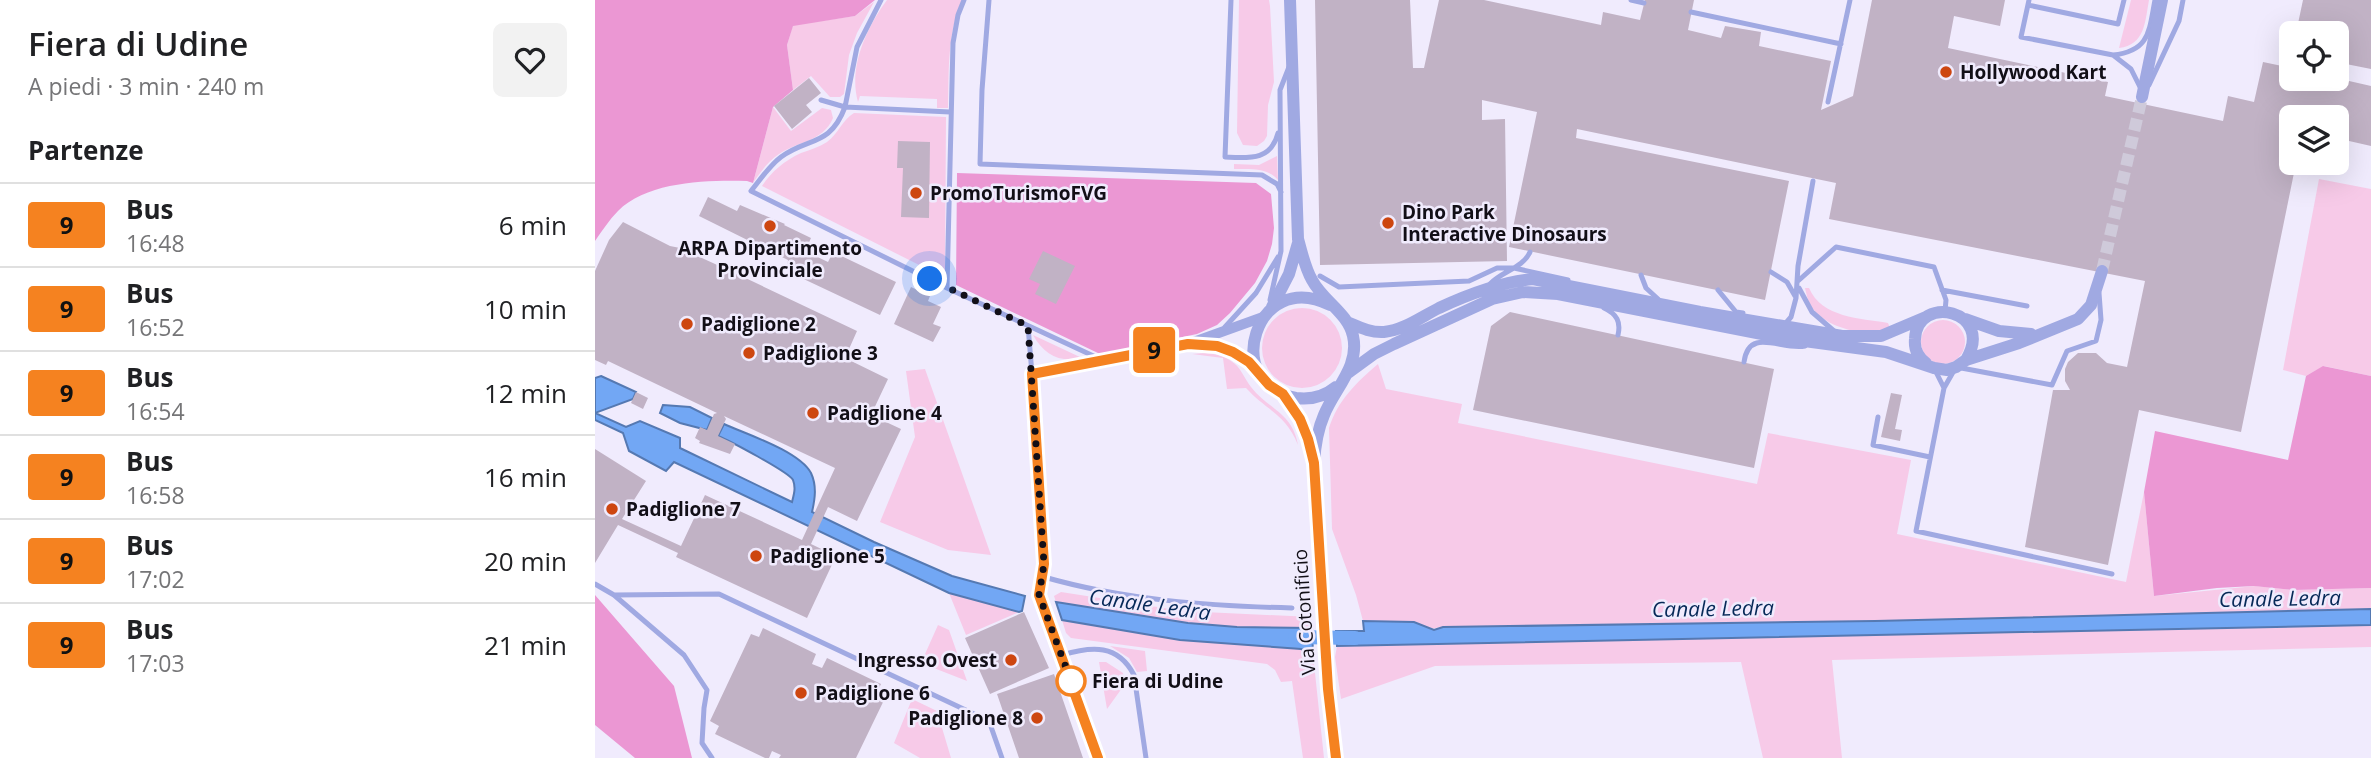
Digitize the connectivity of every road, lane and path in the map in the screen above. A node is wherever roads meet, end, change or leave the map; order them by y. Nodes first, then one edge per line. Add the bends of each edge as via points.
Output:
1 (881, 0) edge
2 (964, 0) edge
3 (989, 0) edge
4 (1231, 0) edge
5 (1631, 0) edge
6 (1850, 0) edge
7 (2124, 0) edge
8 (2155, 0) edge
9 (2162, 0) edge
10 (2183, 0) edge
11 (1290, 1) edge
12 (1644, 3) dead end
13 (2029, 3) edge
14 (1691, 12) dead end
15 (1841, 44) junction
16 (2112, 55) junction
17 (1293, 57) junction
18 (2142, 97) junction
19 (821, 100) dead end
20 (1828, 102) dead end
21 (845, 107) junction
22 (950, 112) junction
23 (1280, 124) junction
24 (1225, 157) junction
25 (1224, 173) junction
26 (1813, 181) dead end
27 (1282, 192) junction
28 (1299, 239) junction
29 (1281, 251) junction
30 (1530, 252) dead end
31 (1514, 268) junction
32 (2102, 271) tunnel mouth
33 (1771, 272) dead end
34 (1320, 275) dead end
35 (1641, 275) dead end
36 (1469, 281) junction
37 (1798, 281) junction
38 (2098, 287) junction
39 (947, 288) junction
40 (1485, 289) junction
41 (1718, 290) dead end
42 (1942, 290) junction
43 (1604, 292) junction
44 (1558, 294) junction
45 (1796, 298) junction
46 (2027, 306) dead end
47 (1338, 310) junction
48 (1700, 312) junction
49 (1945, 312) junction
50 (1267, 313) junction
51 (1926, 317) junction
52 (1961, 317) junction
53 (1347, 322) junction
54 (1757, 323) junction
55 (1028, 326) junction
56 (1777, 326) junction
57 (1218, 334) junction
58 (2042, 334) junction
59 (1618, 335) dead end
60 (1842, 336) junction
61 (1815, 343) junction
62 (1188, 344) junction
63 (1103, 360) junction
64 (1744, 362) dead end
65 (1961, 364) junction
66 (1931, 367) junction
67 (1259, 372) junction
68 (1348, 373) junction
69 (1032, 374) junction
70 (1339, 384) junction
71 (1944, 388) junction
72 (1283, 394) junction
73 (1878, 417) dead end
74 (1930, 457) junction
75 (1314, 463) junction
76 (2112, 574) dead end
77 (1044, 577) junction
78 (595, 584) edge
79 (614, 595) junction
80 (1292, 608) dead end
81 (1062, 655) junction
82 (712, 758) edge
83 (1002, 758) edge
84 (1098, 758) edge
85 (1146, 758) edge
86 (1336, 758) edge

1 - 21 lane via 857,47
2 - 22 lane via 953,43
3 - 25 lane via 981,164
4 - 24 lane
5 - 12 lane
6 - 15 lane
7 - 13 lane via 2118,24
8 - 16 lane via 2146,39 2133,50
9 - 18 street
10 - 18 lane via 2179,21
11 - 17 street
13 - 16 lane via 2021,37
14 - 15 lane
15 - 20 lane
16 - 18 lane via 2131,69
17 - 23 lane via 1280,90
17 - 28 street
19 - 21 lane
21 - 22 lane
21 - 39 lane via 834,128 781,157 751,191
22 - 39 lane
23 - 24 lane via 1268,153
23 - 27 lane
24 - 25 lane
25 - 27 lane via 1262,175
26 - 37 lane
27 - 29 lane
28 - 47 street via 1312,281
28 - 50 street via 1289,274
29 - 50 lane
29 - 57 lane via 1256,293
30 - 31 lane
31 - 36 lane via 1497,268
31 - 40 lane
31 - 43 lane
32 - 38 street
33 - 45 lane via 1791,286
34 - 36 lane via 1339,288
35 - 48 lane via 1656,298
36 - 40 lane
37 - 42 lane via 1836,247 1934,267
37 - 45 lane
37 - 60 lane via 1812,312
38 - 58 street via 2091,305 2078,319
38 - 65 lane via 2101,320 2096,341 2067,351 2052,385
39 - 55 lane
40 - 43 street via 1533,279
40 - 53 street via 1400,328 1378,332
41 - 54 lane via 1736,312 1751,315
42 - 46 lane
42 - 49 lane
43 - 48 street
44 - 59 lane via 1611,311 1619,322
44 - 61 street, Via Cotonificio
44 - 68 street, Via Cotonificio via 1523,292 1492,299 1374,354
45 - 56 lane via 1791,317
47 - 50 street via 1310,298 1290,299
47 - 53 street
48 - 54 street
49 - 51 street
49 - 52 street
50 - 57 street
50 - 67 street via 1257,327 1253,350
51 - 60 street via 1881,337
51 - 66 street via 1915,333 1915,342
52 - 58 street via 1999,331
52 - 65 street via 1973,342
53 - 68 street via 1355,347
54 - 56 street
55 - 63 lane
55 - 69 lane
56 - 60 street
57 - 62 street
58 - 65 street
61 - 64 lane via 1798,347 1756,343 1746,351
61 - 66 street, Via Cotonificio via 1886,352
62 - 63 street
62 - 67 street via 1233,352
63 - 69 street
65 - 66 street via 1947,370
65 - 71 lane
66 - 71 lane
67 - 72 street, Via Cotonificio
68 - 70 street, Via Cotonificio
69 - 77 street
70 - 72 street, Via Cotonificio via 1313,398
70 - 75 street, Via Cotonificio via 1320,425
71 - 74 lane
72 - 75 street, Via Cotonificio via 1300,419
73 - 74 lane via 1873,445
74 - 76 lane via 1916,531
75 - 86 street, Via Cotonificio
77 - 80 lane via 1085,589 1192,604
77 - 81 street via 1039,595
78 - 79 lane
79 - 82 lane via 684,655 708,690 702,743
79 - 83 lane via 719,594 989,721
81 - 84 street
81 - 85 lane via 1083,649 1121,656 1134,675

